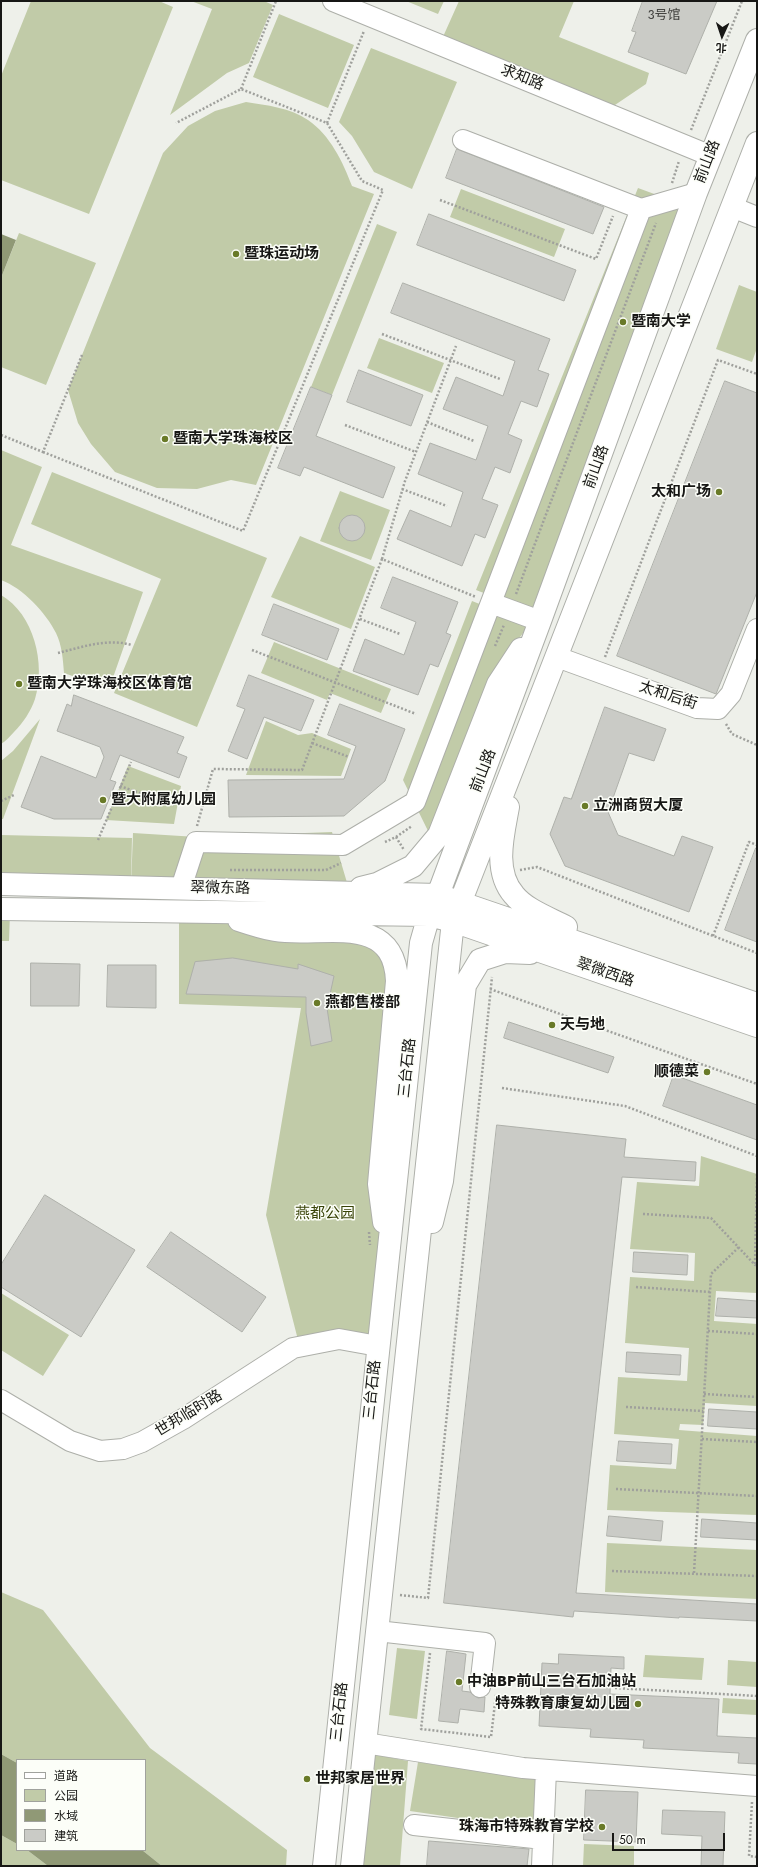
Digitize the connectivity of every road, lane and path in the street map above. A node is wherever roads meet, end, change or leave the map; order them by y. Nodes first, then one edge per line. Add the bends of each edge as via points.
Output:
1 (276, 1) edge
2 (333, 1) edge
3 (370, 16) junction
4 (757, 40) edge
5 (241, 89) junction
6 (176, 123) dead end
7 (327, 123) junction
8 (463, 140) dead end
9 (757, 143) edge
10 (711, 156) junction
11 (696, 193) junction
12 (440, 200) dead end
13 (619, 200) junction
14 (732, 207) junction
15 (641, 209) junction
16 (757, 217) edge
17 (382, 334) dead end
18 (456, 346) dead end
19 (82, 355) dead end
20 (451, 361) junction
21 (757, 374) edge
22 (500, 379) dead end
23 (427, 422) junction
24 (345, 425) dead end
25 (1, 435) edge
26 (474, 441) dead end
27 (43, 452) junction
28 (416, 452) junction
29 (402, 489) junction
30 (447, 506) dead end
31 (382, 559) junction
32 (491, 603) junction
33 (360, 619) junction
34 (540, 621) junction
35 (757, 629) edge
36 (400, 634) dead end
37 (132, 645) dead end
38 (252, 650) dead end
39 (58, 653) dead end
40 (557, 657) junction
41 (600, 673) junction
42 (336, 682) junction
43 (718, 709) junction
44 (416, 714) dead end
45 (312, 743) junction
46 (757, 745) edge
47 (519, 752) junction
48 (350, 757) dead end
49 (131, 762) dead end
50 (120, 786) junction
51 (14, 795) dead end
52 (1, 801) edge
53 (174, 805) dead end
54 (98, 840) dead end
55 (196, 842) junction
56 (757, 845) edge
57 (502, 872) junction
58 (1, 884) edge
59 (181, 888) junction
60 (340, 892) junction
61 (438, 895) junction
62 (1, 909) edge
63 (456, 911) junction
64 (209, 912) junction
65 (429, 915) junction
66 (713, 936) junction
67 (545, 952) junction
68 (757, 953) edge
69 (626, 959) junction
70 (480, 960) junction
71 (490, 989) junction
72 (757, 1004) edge
73 (757, 1026) edge
74 (757, 1084) edge
75 (502, 1088) dead end
76 (757, 1156) edge
77 (757, 1174) edge
78 (642, 1214) dead end
79 (368, 1227) dead end
80 (739, 1247) junction
81 (379, 1255) junction
82 (756, 1265) edge
83 (636, 1287) dead end
84 (413, 1291) junction
85 (710, 1292) junction
86 (708, 1331) junction
87 (757, 1334) edge
88 (378, 1346) junction
89 (704, 1394) junction
90 (757, 1397) edge
91 (1, 1400) edge
92 (626, 1407) dead end
93 (703, 1411) junction
94 (702, 1439) junction
95 (757, 1442) edge
96 (616, 1489) dead end
97 (699, 1494) junction
98 (757, 1496) edge
99 (612, 1571) dead end
100 (694, 1573) junction
101 (757, 1576) edge
102 (381, 1593) junction
103 (377, 1631) junction
104 (432, 1637) junction
105 (615, 1688) dead end
106 (488, 1690) joint
107 (757, 1696) edge
108 (365, 1743) junction
109 (546, 1770) junction
110 (755, 1785) edge
111 (414, 1825) dead end
112 (543, 1839) junction
113 (757, 1857) edge
114 (324, 1866) edge
115 (352, 1866) edge
116 (542, 1866) edge

1 - 5 path
2 - 3 street, 求知路
3 - 7 path
3 - 10 street, 求知路
4 - 10 main road, 前山路
5 - 6 path
5 - 7 path
7 - 27 path via 362,181 383,190 243,531
8 - 13 street
9 - 14 main road, 前山路
10 - 11 main road, 前山路
11 - 15 street
11 - 34 main road, 前山路
12 - 13 path via 596,259
13 - 15 street
14 - 16 street
14 - 40 main road, 前山路
15 - 32 street
17 - 20 path
18 - 20 path
19 - 27 path
20 - 22 path
20 - 23 path
21 - 41 path via 718,360
23 - 26 path
23 - 28 path
24 - 28 path
25 - 27 path
28 - 29 path
29 - 30 path
29 - 31 path
31 - 32 path
31 - 33 path
32 - 34 street
32 - 55 street via 415,802 343,845
33 - 36 path
33 - 42 path
34 - 60 main road via 498,684 439,835 413,866 377,884
34 - 61 main road, 前山路
35 - 43 street, 太和后街 via 731,694
37 - 39 path via 122,642 97,643
38 - 42 path
40 - 41 street, 太和后街
40 - 47 main road, 前山路
41 - 43 street, 太和后街 via 697,708
42 - 44 path
42 - 45 path
43 - 46 path via 732,734
45 - 48 path
45 - 55 path via 302,770 213,769 197,821
47 - 57 main road via 501,844
47 - 63 main road, 前山路
49 - 50 path
50 - 53 path
50 - 54 path
51 - 52 path
55 - 59 street
56 - 66 path via 749,842
57 - 66 path via 537,867
57 - 69 main road via 514,895 528,907
58 - 59 main road, 翠微东路
59 - 60 main road, 翠微东路
60 - 61 main road, 翠微东路
61 - 63 main road, 翠微东路
61 - 65 main road, 前山路
62 - 64 main road, 翠微东路
63 - 65 main road, 翠微东路
63 - 67 main road, 翠微西路
63 - 69 main road, 翠微西路
63 - 84 main road, 三台石路
64 - 65 main road, 翠微东路
64 - 81 main road via 275,930 353,932 372,936 390,949 397,981 379,1184
65 - 81 main road, 三台石路 via 421,943
66 - 68 path
67 - 70 main road via 505,952
67 - 73 main road, 翠微西路
69 - 72 main road, 翠微西路
70 - 71 path via 492,974
70 - 84 main road via 465,985 442,1181
71 - 74 path
71 - 102 path via 428,1598
75 - 76 path via 625,1106
77 - 82 path
78 - 80 path via 711,1218
79 - 81 path
80 - 82 path
80 - 85 path via 711,1274
81 - 88 main road, 三台石路
83 - 85 path
84 - 102 main road, 三台石路
85 - 86 path
86 - 87 path
86 - 89 path
88 - 91 street, 世邦临时路 via 338,1339 293,1348 183,1419 142,1442 123,1449 100,1451 70,1441
88 - 114 main road, 三台石路
89 - 90 path
89 - 93 path
92 - 93 path
93 - 94 path
94 - 95 path
94 - 97 path
96 - 97 path
97 - 98 path
97 - 100 path
99 - 100 path
100 - 101 path
102 - 103 main road, 三台石路
103 - 104 street
103 - 108 main road, 三台石路
104 - 106 street via 485,1642
104 - 106 path via 421,1729 491,1737
105 - 107 path
108 - 109 street
108 - 115 main road, 三台石路
109 - 110 street
109 - 112 street
110 - 113 path via 749,1856
111 - 112 street
112 - 116 street

